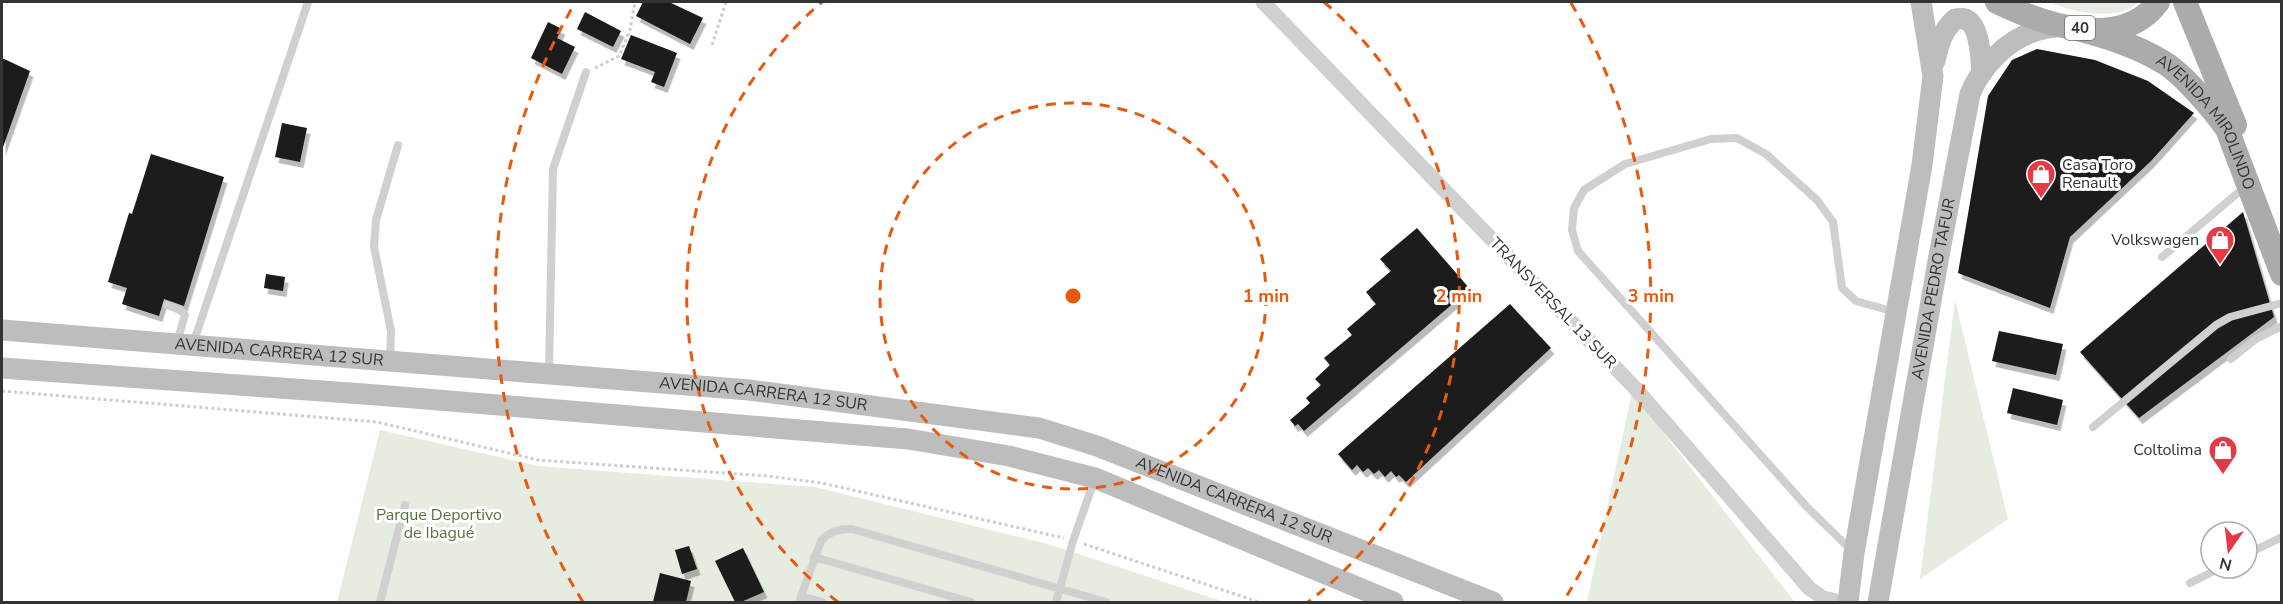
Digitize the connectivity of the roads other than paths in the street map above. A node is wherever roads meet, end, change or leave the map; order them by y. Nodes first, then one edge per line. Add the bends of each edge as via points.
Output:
1 (308, 2) edge
2 (1263, 2) edge
3 (1921, 2) edge
4 (1997, 2) edge
5 (2158, 2) edge
6 (2185, 2) edge
7 (2067, 27) junction
8 (585, 72) road end
9 (1982, 73) junction
10 (1933, 76) junction
11 (398, 145) dead end
12 (2247, 185) junction
13 (2282, 242) edge
14 (2162, 257) dead end
15 (2282, 274) edge
16 (2282, 303) edge
17 (166, 305) dead end
18 (1897, 313) junction
19 (2282, 326) edge
20 (2, 330) edge
21 (185, 344) junction
22 (2231, 359) dead end
23 (390, 361) junction
24 (2, 368) edge
25 (549, 374) junction
26 (2093, 427) dead end
27 (1095, 478) junction
28 (405, 506) dead end
29 (2282, 537) edge
30 (2259, 548) edge
31 (1854, 553) junction
32 (814, 557) junction
33 (2199, 578) edge
34 (2190, 583) dead end
35 (1059, 590) junction
36 (800, 599) edge
37 (380, 603) edge
38 (822, 603) edge
39 (971, 603) edge
40 (1056, 603) edge
41 (1106, 603) edge
42 (1393, 603) edge
43 (1493, 603) edge
44 (1840, 603) edge
45 (1848, 603) edge
46 (1878, 603) edge

1 - 21 lane
2 - 44 street, TRANSVERSAL 13 SUR via 1636,389 1809,588
3 - 10 street, AVENIDA PEDRO TAFUR
4 - 7 main road, 40
5 - 7 main road, 40 via 2140,20 2122,27
6 - 13 main road, AVENIDA MIROLINDO
7 - 9 street, AVENIDA PEDRO TAFUR via 2034,31 2009,44
7 - 12 main road, AVENIDA MIROLINDO via 2119,40 2165,63 2216,112 2227,129
8 - 25 lane via 553,170
9 - 10 street via 1971,24 1955,19 1942,34
9 - 46 street, AVENIDA PEDRO TAFUR via 1970,94
10 - 18 street, AVENIDA PEDRO TAFUR
11 - 23 lane via 376,220 374,247 391,331
12 - 14 lane
12 - 15 main road, AVENIDA MIROLINDO
16 - 26 lane via 2230,317 2216,325
17 - 21 lane via 185,315
18 - 31 street, AVENIDA PEDRO TAFUR
18 - 31 lane via 1856,301 1842,288 1833,222 1817,200 1766,154 1737,138 1711,139 1624,164 1584,190 1574,208 1572,230 1578,251 1807,507
19 - 22 lane via 2256,339
20 - 21 street, AVENIDA CARRERA 12 SUR
21 - 23 street, AVENIDA CARRERA 12 SUR
23 - 25 street, AVENIDA CARRERA 12 SUR
24 - 27 street, AVENIDA CARRERA 12 SUR via 908,439 1009,456
25 - 43 street, AVENIDA CARRERA 12 SUR via 749,390 1062,434
27 - 35 lane
27 - 42 street, AVENIDA CARRERA 12 SUR
28 - 37 lane
29 - 30 lane
31 - 45 street, AVENIDA PEDRO TAFUR
32 - 35 lane via 826,534 852,529
32 - 36 lane
32 - 39 lane
33 - 34 lane
35 - 40 lane
35 - 41 lane
36 - 38 lane

